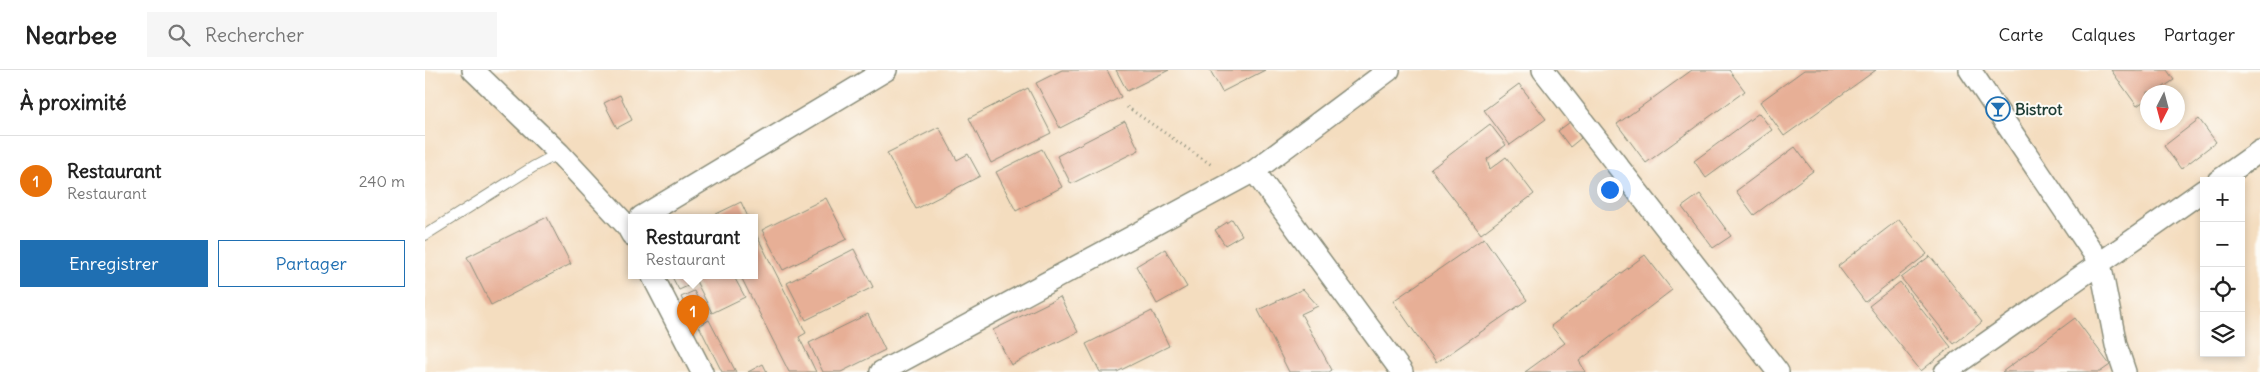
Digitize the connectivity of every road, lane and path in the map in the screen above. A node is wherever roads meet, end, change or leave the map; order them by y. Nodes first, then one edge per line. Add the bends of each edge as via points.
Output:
1 (473, 70) edge
2 (886, 70) edge
3 (1389, 70) edge
4 (1543, 70) edge
5 (1971, 70) edge
6 (1127, 107) dead end
7 (2260, 151) edge
8 (559, 153) junction
9 (1254, 171) junction
10 (2224, 177) edge
11 (1235, 182) junction
12 (2200, 193) edge
13 (651, 214) edge
14 (628, 220) edge
15 (425, 235) edge
16 (2100, 263) junction
17 (654, 279) edge
18 (701, 372) edge
19 (881, 372) edge
20 (1402, 372) edge
21 (1778, 372) edge
22 (1945, 372) edge
23 (2125, 372) edge

1 - 8 street
2 - 13 street
3 - 9 street
4 - 21 street
5 - 16 street
6 - 11 path
7 - 10 street
8 - 14 street
8 - 15 lane
9 - 11 street
9 - 20 street
11 - 19 street
12 - 16 street
16 - 22 street
16 - 23 street via 2116,345
17 - 18 street

